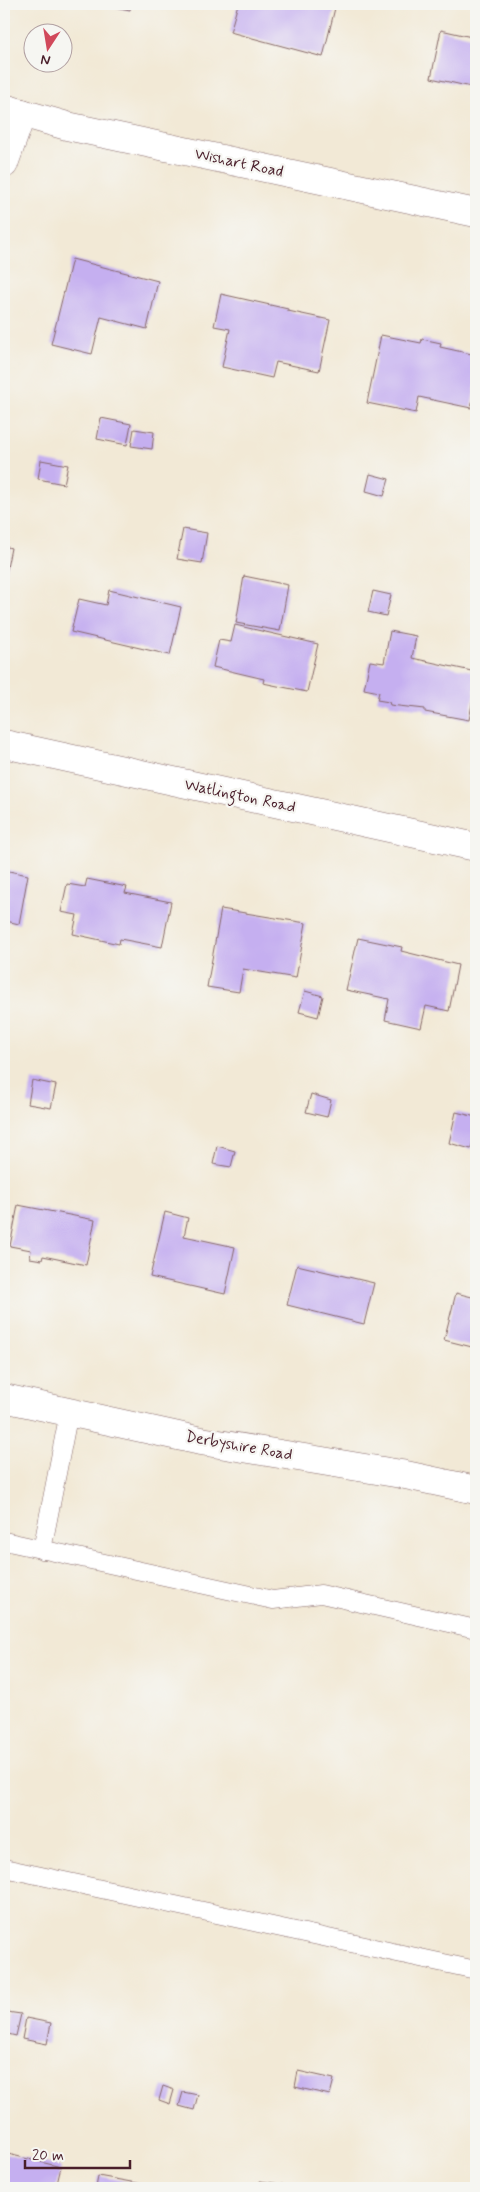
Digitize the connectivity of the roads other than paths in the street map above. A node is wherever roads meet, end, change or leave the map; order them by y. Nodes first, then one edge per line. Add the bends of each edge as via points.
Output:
1 (13, 111) edge
2 (4, 164) edge
3 (476, 213) edge
4 (4, 744) edge
5 (476, 847) edge
6 (4, 1398) edge
7 (69, 1412) junction
8 (476, 1490) edge
9 (4, 1541) edge
10 (42, 1550) junction
11 (476, 1629) edge
12 (4, 1868) edge
13 (476, 1970) edge

1 - 2 street
1 - 3 street, Wishart Road via 67,126
4 - 5 street, Watlington Road
6 - 7 street, Derbyshire Road
7 - 8 street, Derbyshire Road via 201,1441 401,1474
7 - 10 lane
9 - 10 lane
10 - 11 lane via 273,1600 321,1594
12 - 13 lane

